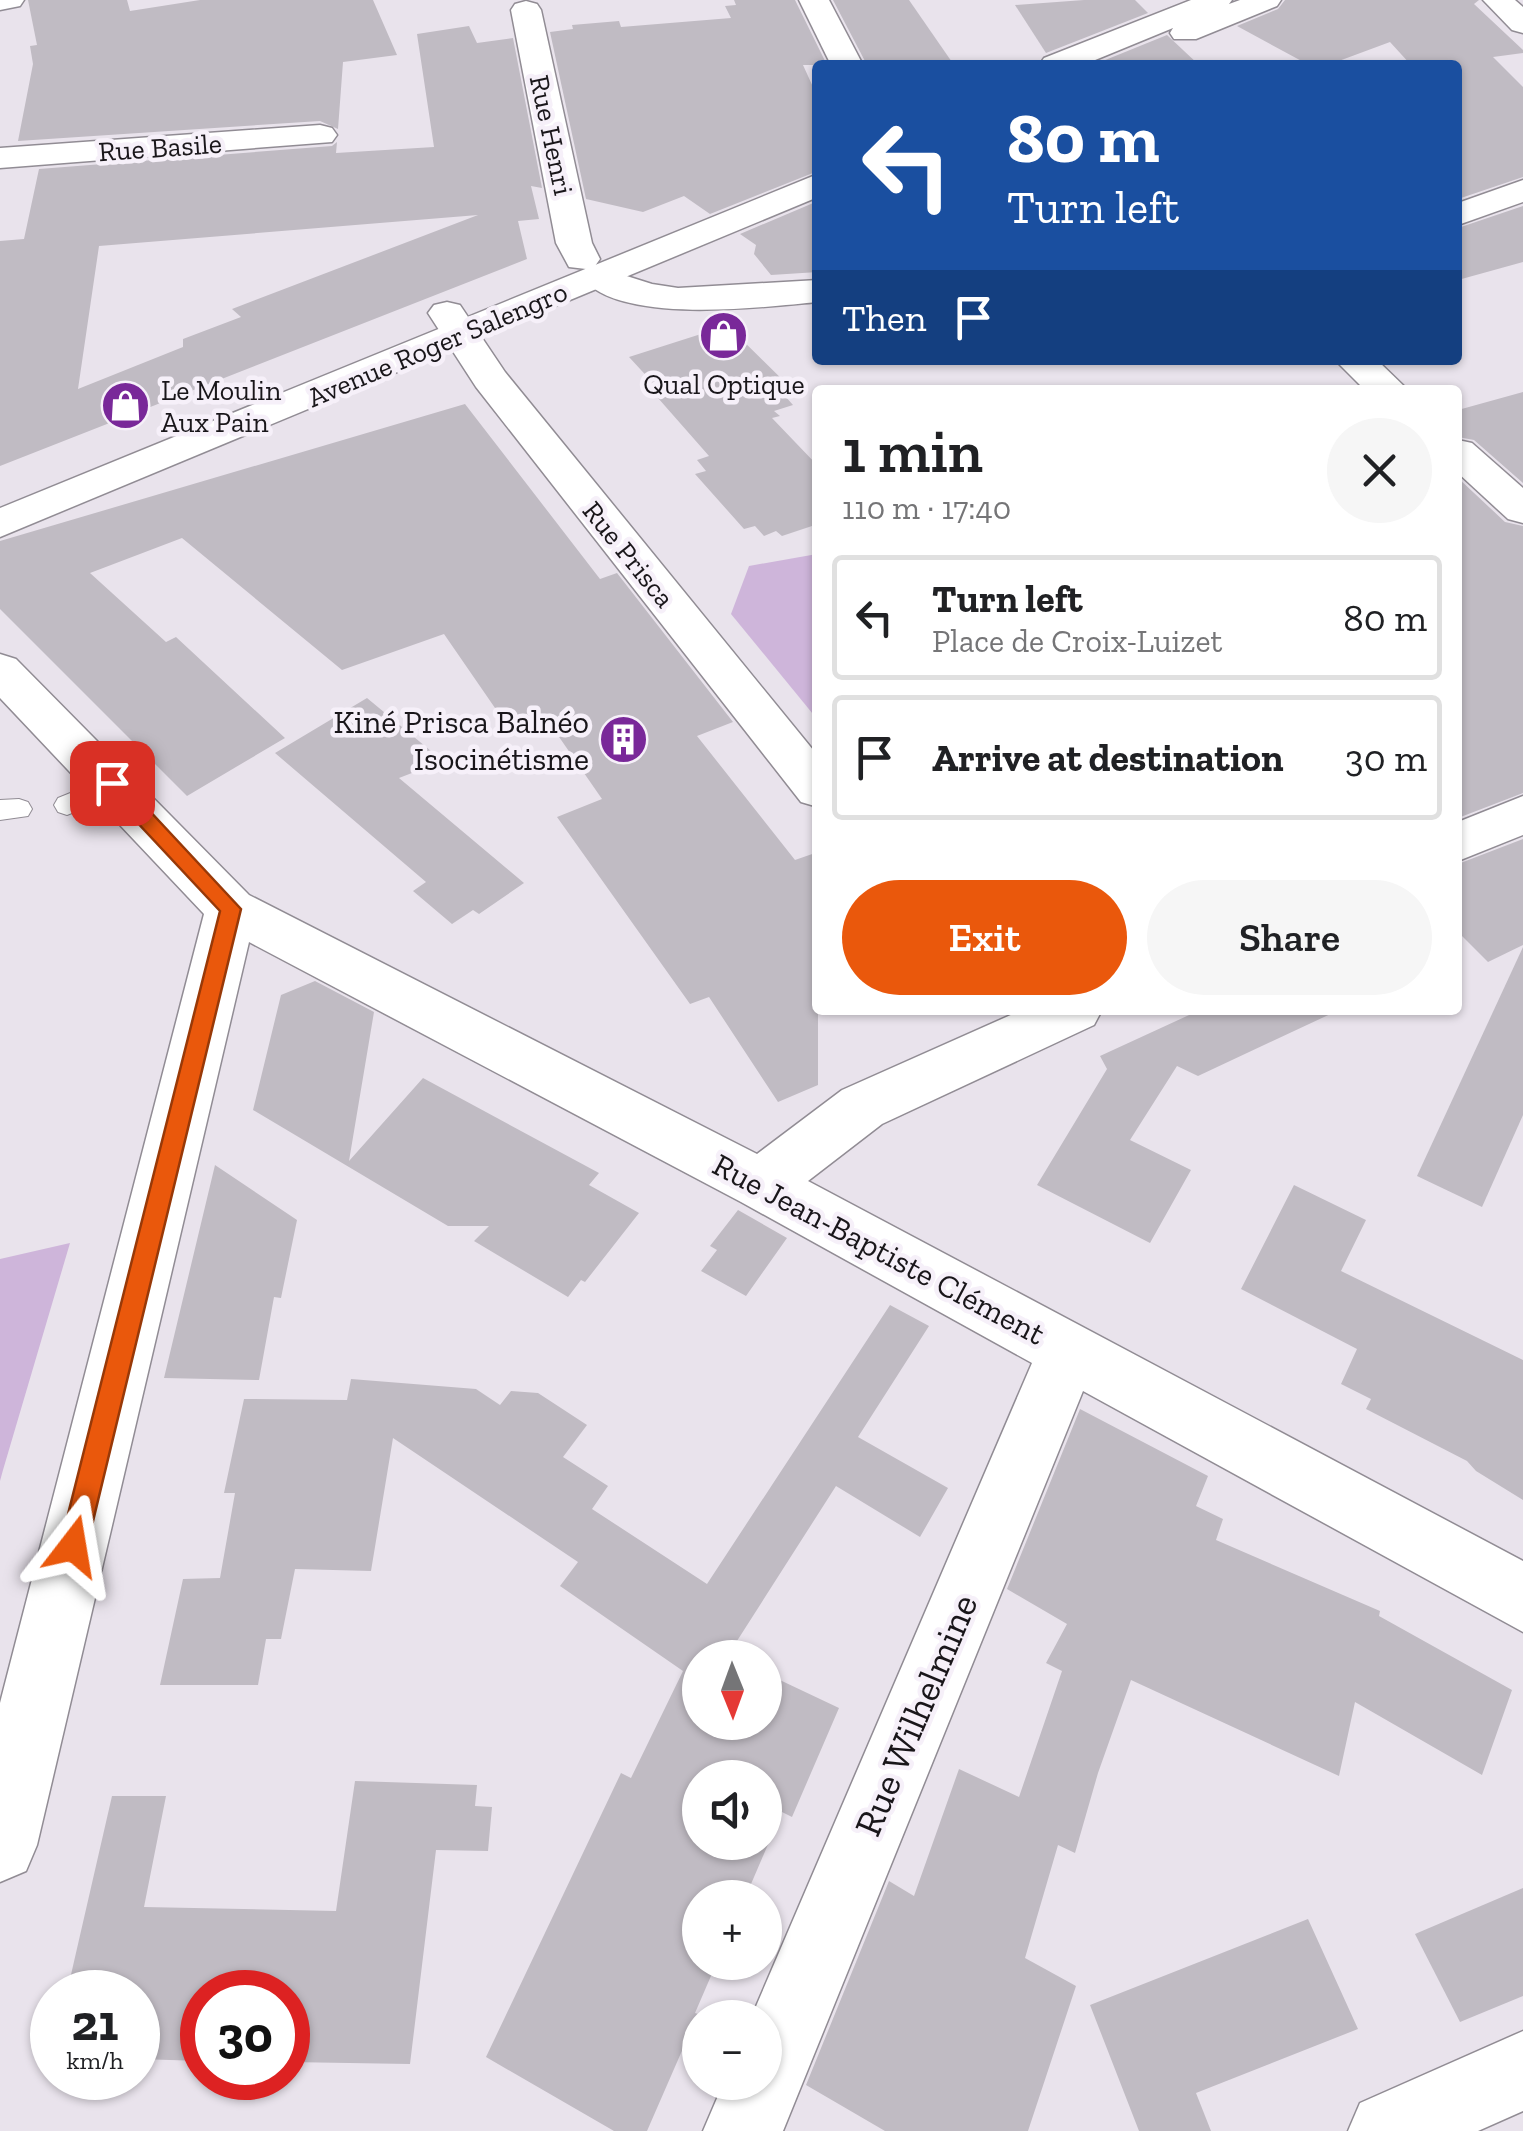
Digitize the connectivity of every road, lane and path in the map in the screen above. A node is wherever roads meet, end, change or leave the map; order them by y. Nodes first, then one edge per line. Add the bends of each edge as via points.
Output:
1 (9, 0) edge
2 (814, 0) edge
3 (1217, 0) edge
4 (1266, 0) edge
5 (1498, 0) edge
6 (0, 1) edge
7 (526, 10) dead end
8 (1523, 24) edge
9 (844, 60) edge
10 (1067, 60) edge
11 (1120, 60) edge
12 (320, 135) dead end
13 (0, 158) edge
14 (812, 168) edge
15 (812, 186) edge
16 (1523, 190) edge
17 (1462, 213) edge
18 (590, 267) junction
19 (812, 292) edge
20 (454, 323) junction
21 (1360, 365) edge
22 (1382, 385) edge
23 (1462, 456) edge
24 (0, 492) edge
25 (1523, 510) edge
26 (0, 524) edge
27 (0, 670) edge
28 (812, 782) edge
29 (115, 785) junction
30 (67, 805) dead end
31 (1523, 814) edge
32 (1462, 841) edge
33 (231, 909) junction
34 (1047, 1015) edge
35 (1003, 1023) edge
36 (761, 1184) junction
37 (1068, 1352) junction
38 (1523, 1598) edge
39 (0, 1845) edge
40 (782, 2038) edge
41 (1523, 2070) edge
42 (756, 2100) edge
43 (744, 2131) edge
44 (1388, 2131) edge

1 - 6 street
2 - 9 street
3 - 10 street
4 - 11 street
5 - 8 street
7 - 18 street, Rue Henri via 574,243
12 - 13 street, Rue Basile
14 - 18 street, Avenue Roger Salengro
15 - 18 street, Avenue Roger Salengro
16 - 17 street
18 - 19 street via 627,290 670,297
18 - 20 street, Avenue Roger Salengro
20 - 24 street, Avenue Roger Salengro
20 - 26 street, Avenue Roger Salengro
20 - 28 street, Rue Prisca via 490,380
21 - 22 street
23 - 25 street
27 - 29 street, Rue Jean-Baptiste Clément
29 - 30 lane
29 - 33 street, Rue Jean-Baptiste Clément
31 - 32 street
33 - 36 street, Rue Jean-Baptiste Clément
33 - 39 street
34 - 35 street
35 - 36 street via 862,1107
36 - 37 street, Rue Jean-Baptiste Clément
37 - 38 street, Rue Jean-Baptiste Clément
37 - 40 street, Rue Wilhelmine
41 - 44 street
42 - 43 street, Rue Wilhelmine

